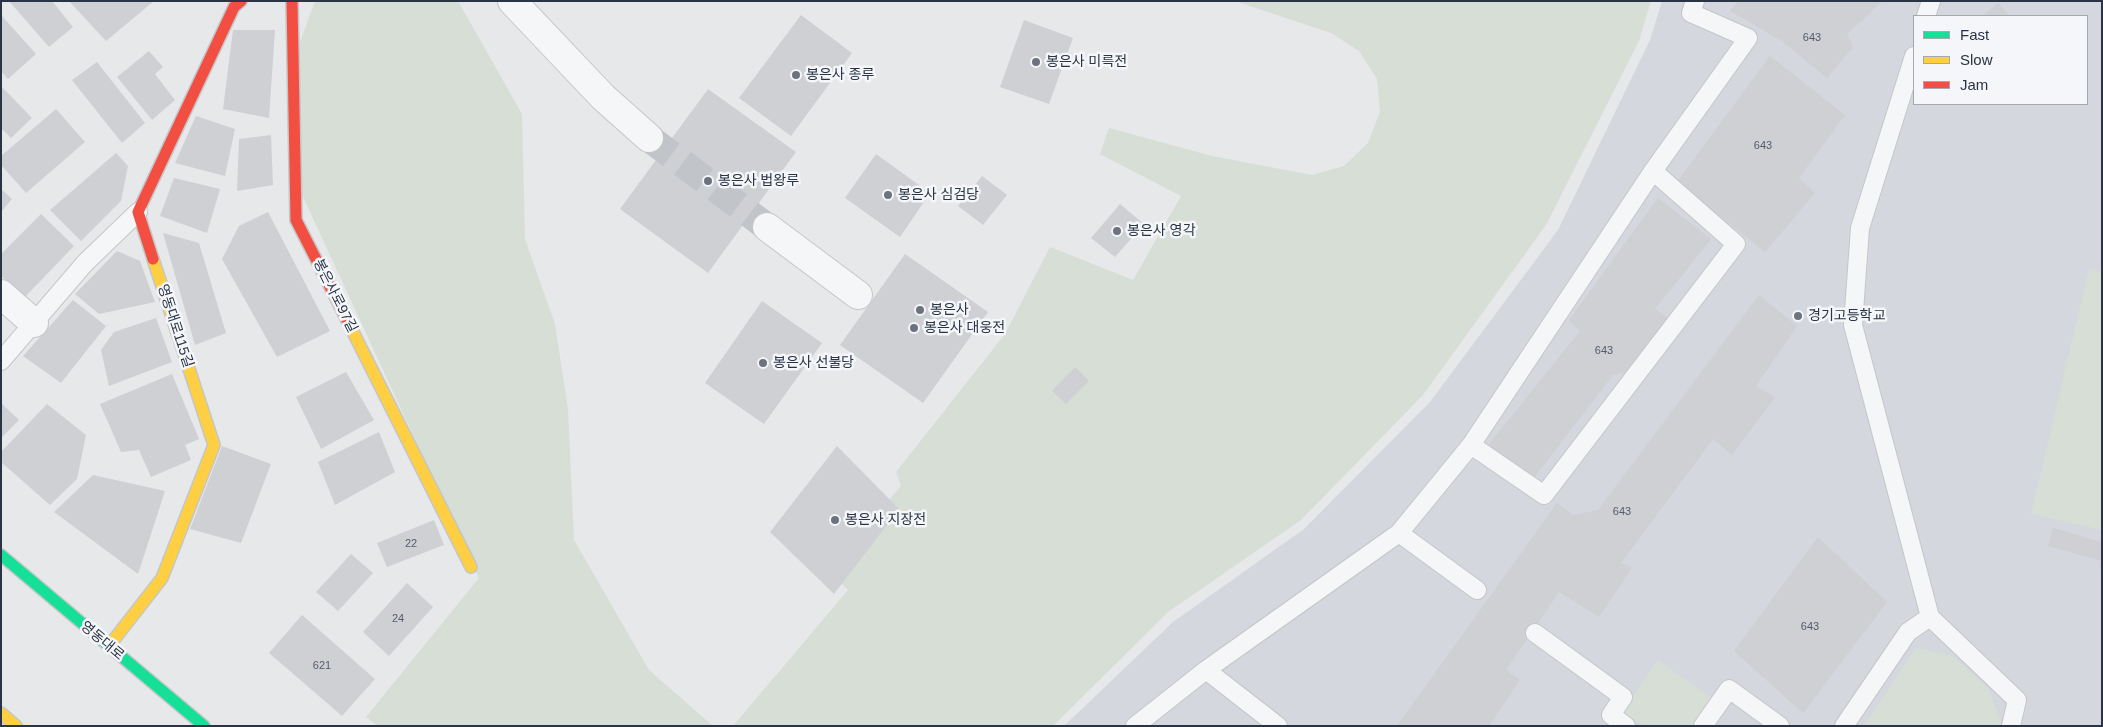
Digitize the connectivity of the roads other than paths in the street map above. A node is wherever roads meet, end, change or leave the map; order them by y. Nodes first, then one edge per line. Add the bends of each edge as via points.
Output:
1 (241, 1) edge
2 (292, 1) edge
3 (512, 1) edge
4 (1695, 1) edge
5 (1931, 1) edge
6 (1926, 15) edge
7 (1913, 59) edge
8 (649, 138) tunnel mouth
9 (1653, 171) junction
10 (138, 212) junction
11 (767, 227) tunnel mouth
12 (1, 294) edge
13 (858, 296) dead end
14 (34, 323) junction
15 (1, 361) edge
16 (1470, 445) junction
17 (1399, 533) junction
18 (1, 555) edge
19 (471, 567) dead end
20 (1477, 590) dead end
21 (1930, 617) junction
22 (1536, 633) dead end
23 (109, 646) junction
24 (1206, 670) junction
25 (1, 714) edge
26 (16, 726) edge
27 (204, 726) edge
28 (1135, 726) edge
29 (1278, 726) edge
30 (1626, 726) edge
31 (1703, 726) edge
32 (1780, 726) edge
33 (1844, 726) edge
34 (2011, 726) edge

1 - 10 street via 234,6
2 - 19 street, 봉은사로97길 via 296,220
3 - 8 street via 603,97
4 - 9 lane via 1691,13 1748,38
5 - 6 lane
7 - 21 lane via 1860,228 1853,325
9 - 16 lane
9 - 16 lane via 1736,244 1544,495
10 - 14 lane via 85,263
10 - 23 street, 영동대로115길 via 214,445 162,578
11 - 13 street
12 - 14 street
14 - 15 lane
16 - 17 lane
17 - 20 lane
17 - 24 lane
18 - 23 street, 영동대로
21 - 33 lane via 1908,632
21 - 34 lane via 2016,700
22 - 30 lane via 1623,697 1611,715
23 - 27 street, 영동대로
24 - 28 lane
24 - 29 lane
25 - 26 street
31 - 32 lane via 1729,689

